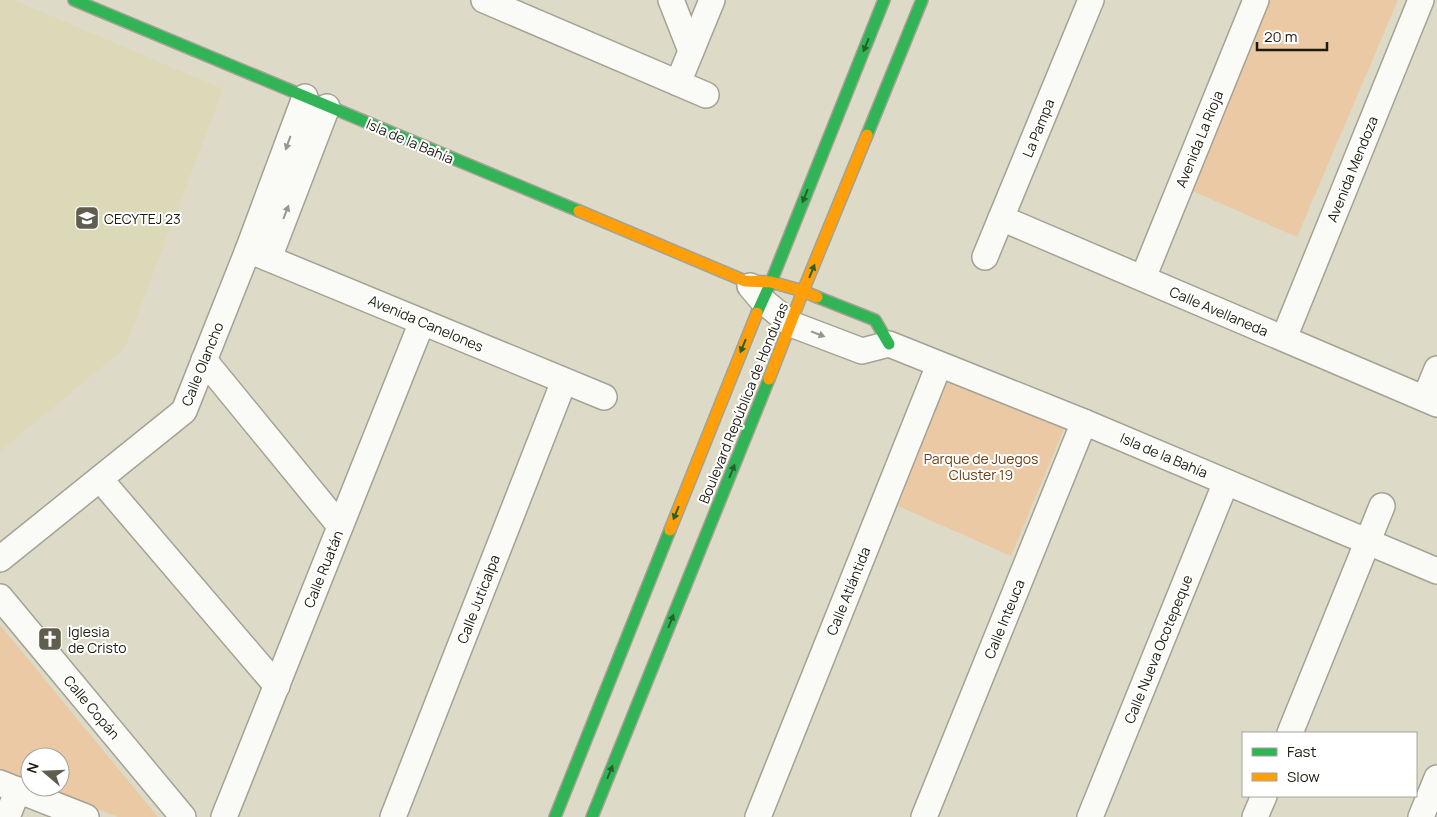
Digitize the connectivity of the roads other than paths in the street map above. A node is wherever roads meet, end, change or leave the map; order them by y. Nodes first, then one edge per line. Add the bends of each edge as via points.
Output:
1 (74, 0) edge
2 (484, 0) edge
3 (671, 0) edge
4 (712, 0) edge
5 (884, 0) edge
6 (922, 0) edge
7 (1091, 0) edge
8 (1256, 0) edge
9 (1421, 0) edge
10 (510, 6) edge
11 (692, 51) junction
12 (678, 83) junction
13 (706, 95) dead end
14 (316, 102) junction
15 (1001, 218) junction
16 (258, 254) junction
17 (985, 257) dead end
18 (1143, 278) junction
19 (745, 281) joint
20 (766, 291) junction
21 (803, 291) junction
22 (422, 322) junction
23 (792, 324) junction
24 (1284, 338) junction
25 (889, 344) junction
26 (204, 360) junction
27 (939, 365) junction
28 (1437, 370) edge
29 (564, 380) junction
30 (604, 397) dead end
31 (1431, 401) edge
32 (1084, 422) junction
33 (100, 479) junction
34 (1226, 482) junction
35 (1382, 506) dead end
36 (340, 526) junction
37 (1368, 542) junction
38 (0, 559) edge
39 (1437, 571) edge
40 (0, 597) edge
41 (277, 686) junction
42 (1290, 732) edge
43 (1437, 778) edge
44 (9, 787) edge
45 (1264, 797) edge
46 (6, 817) edge
47 (86, 817) edge
48 (183, 817) edge
49 (224, 817) edge
50 (393, 817) edge
51 (555, 817) edge
52 (592, 817) edge
53 (758, 817) edge
54 (924, 817) edge
55 (1090, 817) edge
56 (1255, 817) edge
57 (1421, 817) edge

1 - 14 street, Isla de la Bahía
2 - 10 street
3 - 11 street
4 - 11 street
5 -> 20 street, Boulevard República de Honduras
21 -> 6 street, Boulevard República de Honduras
7 - 15 street, La Pampa
8 - 18 street, Avenida La Rioja
9 - 24 street, Avenida Mendoza
10 - 12 street
11 - 12 street
12 - 13 street
14 - 16 street, Calle Olancho
14 - 19 street, Isla de la Bahía
15 - 17 street, La Pampa
15 - 18 street, Calle Avellaneda
16 - 22 street, Avenida Canelones
16 - 26 street, Calle Olancho
18 - 24 street, Calle Avellaneda
19 - 20 street, Isla de la Bahía
20 - 21 street
20 - 23 street, Isla de la Bahía
20 -> 51 street, Boulevard República de Honduras
21 - 23 street, Boulevard República de Honduras
21 - 25 street via 875,320
22 - 29 street, Avenida Canelones
22 - 36 street, Calle Ruatán
23 -> 25 street, Isla de la Bahía via 862,351
52 -> 23 street, Boulevard República de Honduras
24 - 31 street, Calle Avellaneda
25 - 27 street, Isla de la Bahía
26 - 33 street, Calle Olancho via 184,411
26 - 36 street
27 - 32 street, Isla de la Bahía
27 - 53 street, Calle Atlántida
28 - 31 street
29 - 30 street, Avenida Canelones
29 - 50 street, Calle Juticalpa
32 - 34 street, Isla de la Bahía
32 - 54 street, Calle Inteuca
33 - 38 street, Calle Olancho
33 - 41 street
34 - 37 street, Isla de la Bahía
34 - 55 street, Calle Nueva Ocotepeque
35 - 37 street
36 - 41 street, Calle Ruatán
37 - 39 street, Isla de la Bahía
37 - 42 street
40 - 48 street, Calle Copán
41 - 49 street, Calle Ruatán
43 - 57 street
44 - 46 street
44 - 47 street
45 - 56 street

